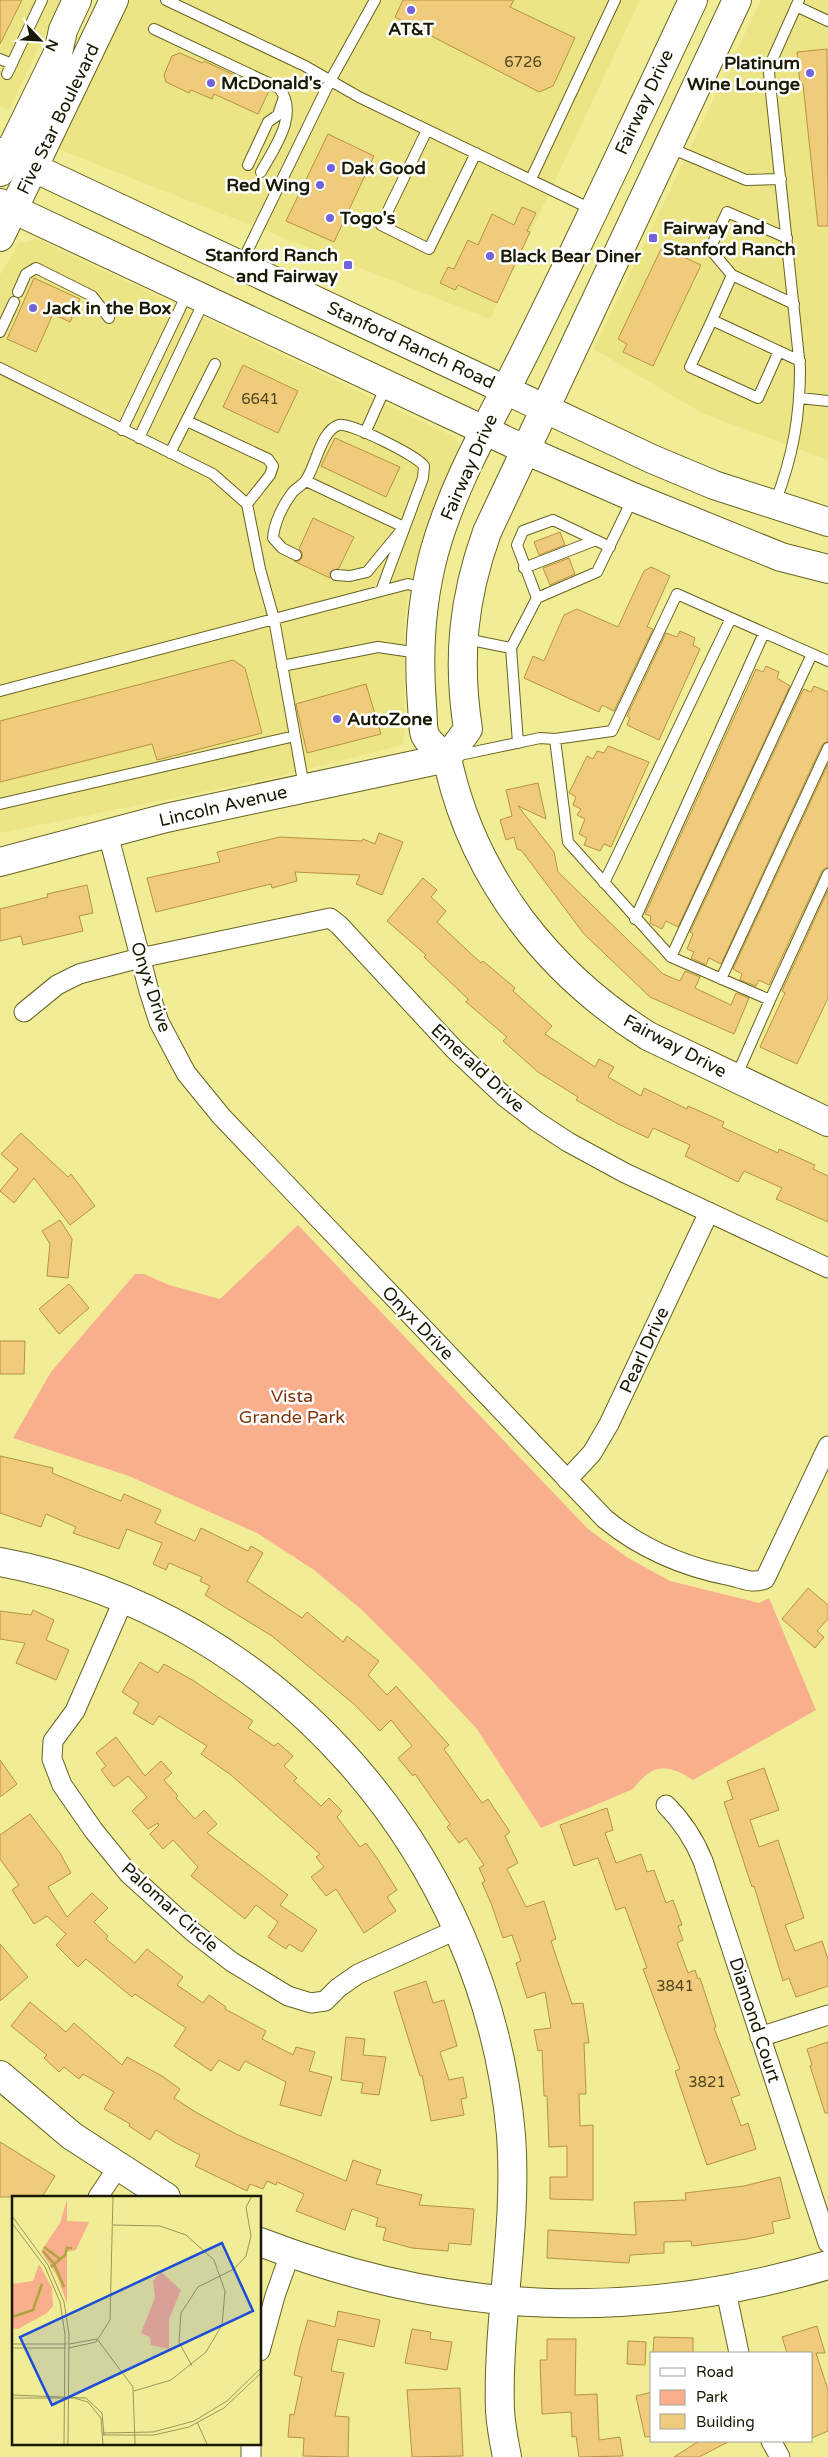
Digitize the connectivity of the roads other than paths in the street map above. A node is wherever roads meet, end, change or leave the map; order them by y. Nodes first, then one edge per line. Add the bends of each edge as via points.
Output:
1 (42, 0) edge
2 (77, 0) edge
3 (114, 0) edge
4 (166, 0) edge
5 (375, 0) edge
6 (615, 0) edge
7 (693, 0) edge
8 (737, 0) edge
9 (798, 3) edge
10 (828, 21) edge
11 (154, 29) dead end
12 (0, 59) edge
13 (330, 81) junction
14 (285, 95) junction
15 (427, 130) junction
16 (668, 147) junction
17 (476, 153) junction
18 (3, 160) edge
19 (248, 165) dead end
20 (34, 168) junction
21 (262, 172) dead end
22 (531, 179) junction
23 (781, 179) junction
24 (7, 206) edge
25 (593, 210) junction
26 (0, 237) edge
27 (787, 238) junction
28 (241, 265) junction
29 (732, 275) junction
30 (197, 295) junction
31 (794, 304) junction
32 (109, 318) dead end
33 (712, 320) junction
34 (0, 332) edge
35 (779, 351) junction
36 (800, 361) junction
37 (215, 364) dead end
38 (0, 368) edge
39 (387, 384) junction
40 (505, 390) junction
41 (800, 398) junction
42 (828, 401) edge
43 (544, 409) junction
44 (187, 420) junction
45 (122, 430) junction
46 (484, 430) junction
47 (365, 433) junction
48 (139, 438) junction
49 (525, 449) junction
50 (170, 453) junction
51 (306, 481) junction
52 (633, 497) junction
53 (248, 504) junction
54 (774, 506) junction
55 (828, 522) edge
56 (404, 527) junction
57 (596, 540) junction
58 (610, 547) junction
59 (296, 555) dead end
60 (524, 568) junction
61 (828, 569) edge
62 (336, 574) dead end
63 (426, 589) junction
64 (381, 591) junction
65 (537, 598) junction
66 (731, 618) junction
67 (274, 619) junction
68 (764, 632) junction
69 (462, 638) junction
70 (511, 648) junction
71 (420, 653) junction
72 (812, 654) junction
73 (828, 661) edge
74 (282, 666) junction
75 (0, 691) edge
76 (295, 736) junction
77 (555, 739) junction
78 (518, 743) junction
79 (828, 748) edge
80 (447, 758) junction
81 (304, 788) junction
82 (0, 804) edge
83 (108, 834) junction
84 (0, 862) edge
85 (828, 874) edge
86 (604, 883) junction
87 (635, 919) junction
88 (671, 957) junction
89 (140, 958) junction
90 (721, 979) junction
91 (770, 1000) junction
92 (24, 1012) dead end
93 (735, 1078) junction
94 (828, 1122) edge
95 (709, 1212) junction
96 (828, 1268) edge
97 (828, 1446) edge
98 (567, 1480) junction
99 (0, 1562) edge
100 (124, 1599) junction
101 (666, 1804) dead end
102 (458, 1929) junction
103 (828, 2015) edge
104 (760, 2037) junction
105 (0, 2074) edge
106 (118, 2167) junction
107 (99, 2196) edge
108 (164, 2196) edge
109 (261, 2242) edge
110 (828, 2243) edge
111 (290, 2254) junction
112 (828, 2265) edge
113 (726, 2290) junction
114 (504, 2302) junction
115 (261, 2347) edge
116 (740, 2352) edge
117 (772, 2442) edge
118 (251, 2444) edge
119 (251, 2457) edge
120 (507, 2457) edge
121 (780, 2457) edge

1 - 12 lane via 10,69
2 - 18 street, Five Star Boulevard via 63,30 58,53
3 - 20 street, Five Star Boulevard
4 - 13 lane
5 - 13 lane
6 - 22 lane
7 - 25 street, Fairway Drive
8 - 16 street
9 - 10 lane
9 - 23 lane via 769,73
11 - 14 lane via 279,88
13 - 15 lane
13 - 28 lane
14 - 19 lane via 278,115 268,122
14 - 21 lane via 286,124
15 - 17 lane
15 - 17 lane via 381,226 429,249
16 - 23 lane via 746,180
16 - 43 street
17 - 22 lane
18 - 20 street, Stanford Ranch Road
20 - 24 street, Five Star Boulevard
20 - 28 street, Stanford Ranch Road
22 - 25 lane
23 - 27 lane
24 - 26 street, Five Star Boulevard
24 - 30 street
25 - 40 street, Fairway Drive
27 - 29 lane via 726,212 710,249
27 - 31 lane
28 - 40 street, Stanford Ranch Road
29 - 31 lane
29 - 33 lane
30 - 39 street
30 - 45 lane
30 - 48 lane
31 - 36 lane
32 - 34 lane via 92,296 36,268 26,274
33 - 35 lane
33 - 35 lane via 690,367 758,398
35 - 36 lane
36 - 41 lane
37 - 44 lane
38 - 45 lane
39 - 46 street
39 - 47 lane
40 - 43 street, Stanford Ranch Road
40 - 46 street, Fairway Drive
41 - 42 lane
41 - 54 lane via 789,465
43 - 49 street
43 - 54 street, Stanford Ranch Road via 714,485
44 - 50 lane
44 - 53 lane via 268,459 272,466 270,475
45 - 48 lane
46 - 49 street
46 - 63 street, Fairway Drive via 434,551
47 - 51 lane via 340,424 334,427 325,438
47 - 56 lane via 415,457 424,466 423,478
48 - 50 lane
49 - 52 street
49 - 69 street via 481,549 468,595
50 - 53 lane via 213,474
51 - 56 lane
51 - 59 lane via 293,492 274,527 273,538 282,548
52 - 58 lane
52 - 61 street via 781,556
53 - 67 lane
54 - 55 street, Stanford Ranch Road
56 - 62 lane via 367,572 350,576
56 - 64 lane
57 - 58 lane
57 - 60 lane
57 - 60 lane via 553,520 523,531 517,545
58 - 65 lane via 597,572
60 - 65 lane
63 - 64 lane via 408,584
63 - 71 street, Fairway Drive
64 - 67 lane
65 - 70 lane
66 - 68 lane
66 - 77 lane via 677,594 612,731
66 - 86 lane
67 - 74 lane
67 - 75 lane
68 - 72 lane
68 - 87 lane
69 - 70 lane
69 - 80 street via 468,729
70 - 78 lane
71 - 74 lane via 378,647
71 - 80 street, Fairway Drive via 426,736
72 - 73 lane
72 - 88 lane
74 - 76 lane
76 - 81 lane
76 - 82 lane
77 - 78 lane via 540,738
77 - 86 lane via 568,842
78 - 80 lane
79 - 90 lane
80 - 81 street, Lincoln Avenue
80 - 93 street, Fairway Drive via 457,799 482,858 522,924 548,954 573,980 648,1036
81 - 83 street, Lincoln Avenue
83 - 84 street, Lincoln Avenue
83 - 89 street, Onyx Drive
85 - 91 lane
86 - 87 lane
87 - 88 lane
88 - 90 lane
89 - 92 street via 79,974 57,985
89 - 95 street, Emerald Drive via 330,918 454,1049 505,1097 536,1121 596,1158
89 - 98 street, Onyx Drive via 160,1022 186,1073 203,1095
90 - 91 lane
91 - 93 lane
93 - 94 street, Fairway Drive
95 - 96 street, Emerald Drive
95 - 98 street, Pearl Drive via 610,1424 592,1454
97 - 98 street, Onyx Drive via 772,1568 765,1579 754,1583 688,1566 641,1545 605,1519
99 - 100 street via 80,1582
100 - 102 street via 162,1616 246,1667 314,1724 368,1782 396,1819 438,1887
100 - 102 street, Palomar Circle via 75,1711 53,1741 52,1759 62,1784 129,1874 193,1932 232,1962 288,1996 311,2003 325,2000 358,1974
101 - 104 street, Diamond Court via 686,1826 703,1861
102 - 114 street via 489,2016 502,2072 510,2136 512,2194
103 - 104 street
104 - 110 street, Diamond Court
105 - 106 street via 65,2130
106 - 107 street
106 - 108 street
109 - 111 street
111 - 114 street via 371,2279
111 - 115 street
112 - 113 street
113 - 114 street via 667,2299 595,2304
113 - 116 street
114 - 120 street via 500,2414
117 - 121 street
118 - 119 street

